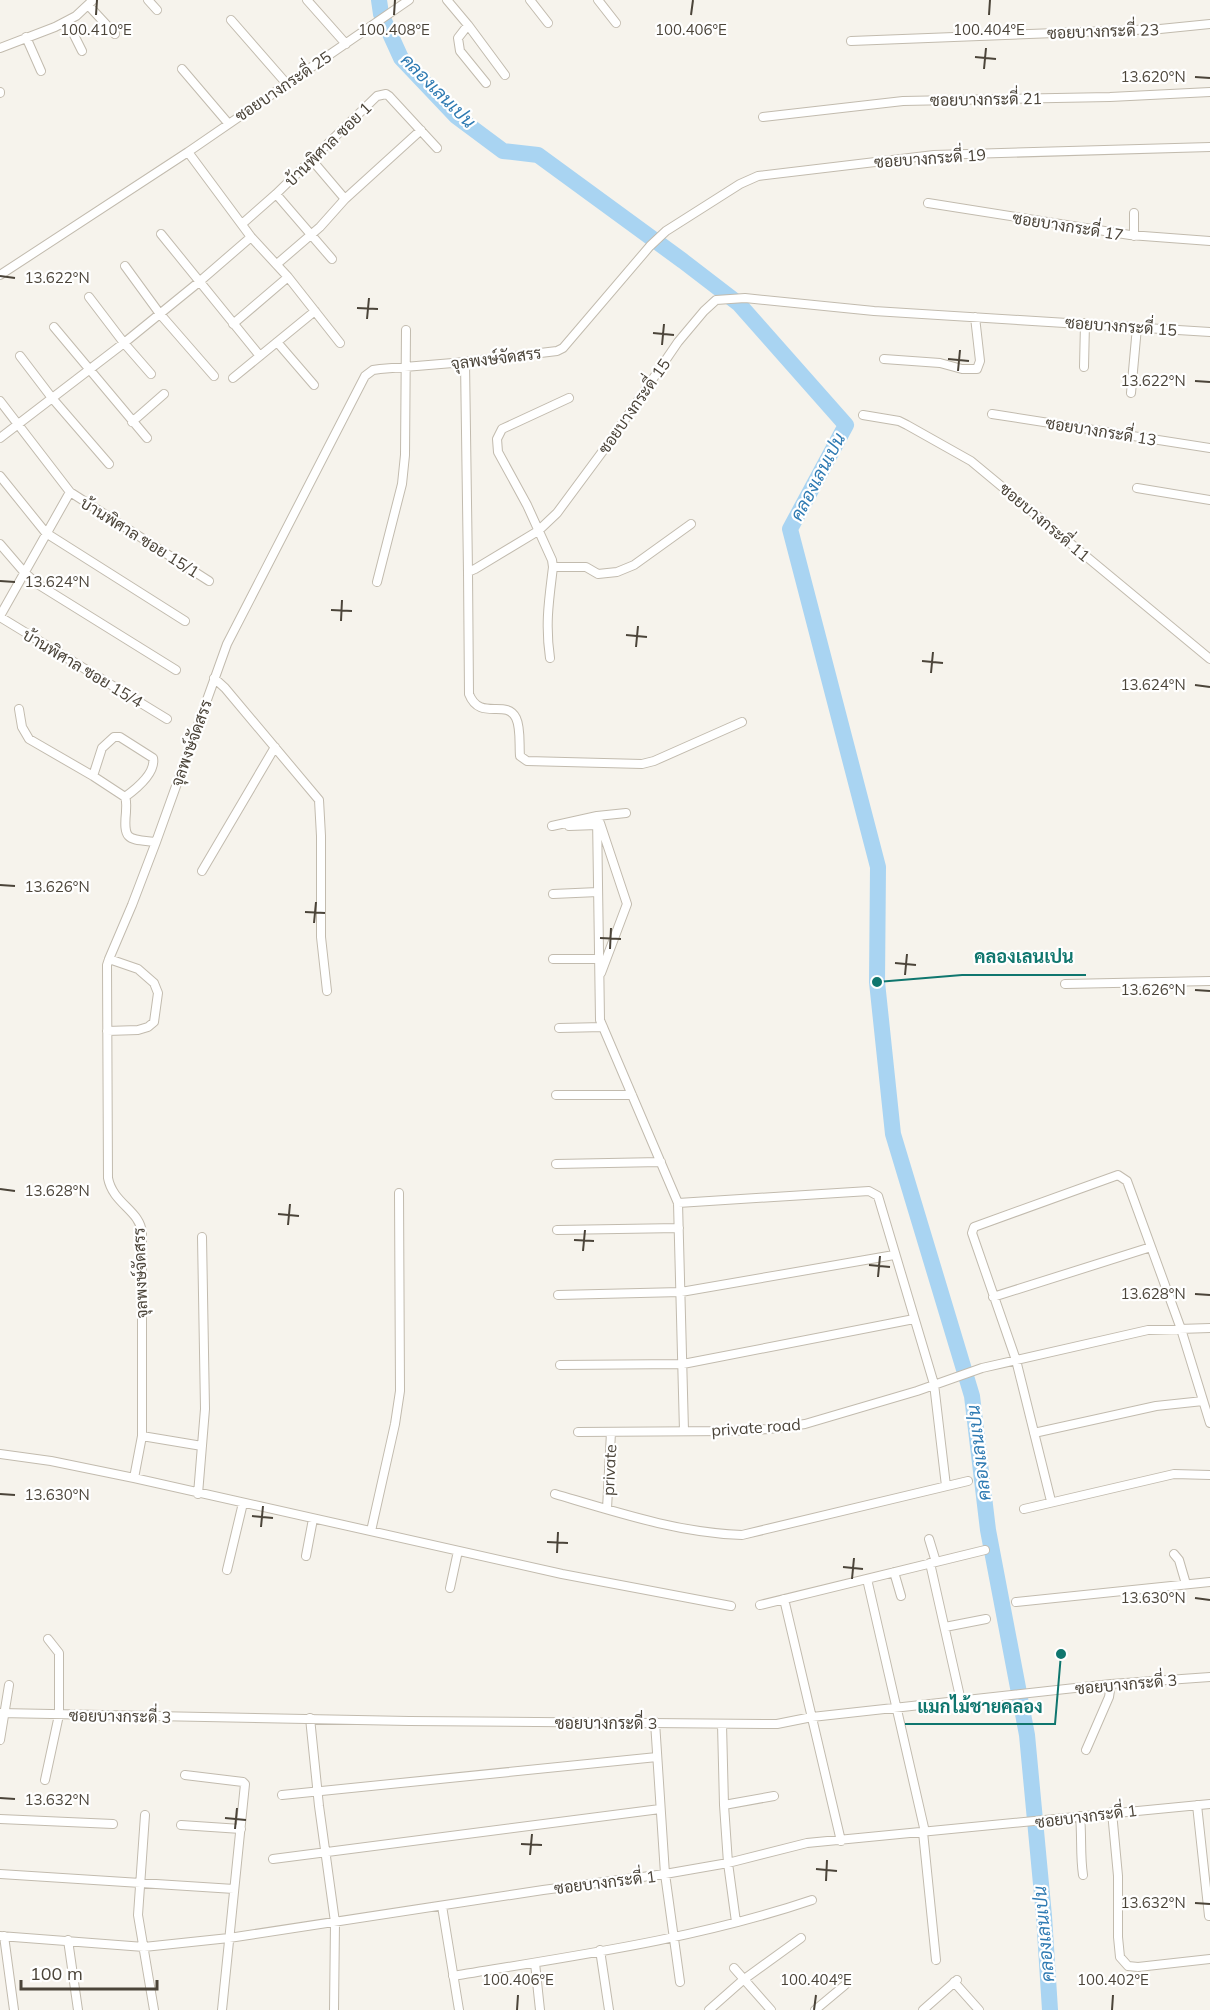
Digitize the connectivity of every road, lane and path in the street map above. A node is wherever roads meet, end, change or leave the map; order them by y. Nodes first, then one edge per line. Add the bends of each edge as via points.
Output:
1 (148, 0) edge
2 (307, 0) edge
3 (409, 0) edge
4 (447, 0) edge
5 (530, 0) edge
6 (598, 0) edge
7 (90, 3) edge
8 (157, 10) dead end
9 (231, 20) dead end
10 (67, 21) junction
11 (548, 23) dead end
12 (616, 23) dead end
13 (1210, 24) edge
14 (468, 26) junction
15 (115, 34) dead end
16 (26, 37) junction
17 (851, 41) dead end
18 (346, 44) junction
19 (0, 48) edge
20 (82, 51) dead end
21 (182, 69) dead end
22 (41, 71) dead end
23 (505, 75) dead end
24 (286, 83) junction
25 (486, 83) dead end
26 (1210, 92) edge
27 (763, 117) dead end
28 (228, 123) junction
29 (421, 130) junction
30 (1210, 147) edge
31 (437, 148) dead end
32 (188, 152) junction
33 (311, 159) junction
34 (276, 194) junction
35 (345, 199) junction
36 (928, 203) dead end
37 (1134, 213) dead end
38 (242, 224) junction
39 (666, 231) joint
40 (161, 234) dead end
41 (311, 235) junction
42 (1134, 236) junction
43 (251, 237) junction
44 (1210, 241) edge
45 (332, 259) dead end
46 (277, 264) junction
47 (125, 266) dead end
48 (0, 275) edge
49 (288, 277) junction
50 (199, 282) junction
51 (89, 297) dead end
52 (315, 311) junction
53 (160, 314) junction
54 (975, 317) junction
55 (1085, 323) junction
56 (233, 324) junction
57 (54, 327) dead end
58 (1137, 327) junction
59 (406, 330) dead end
60 (1210, 332) edge
61 (277, 342) junction
62 (124, 343) junction
63 (340, 343) dead end
64 (20, 356) dead end
65 (260, 356) junction
66 (884, 360) dead end
67 (465, 362) junction
68 (406, 367) junction
69 (1084, 367) dead end
70 (90, 369) junction
71 (151, 375) dead end
72 (214, 376) dead end
73 (233, 378) dead end
74 (314, 385) dead end
75 (1131, 393) dead end
76 (164, 394) dead end
77 (52, 398) junction
78 (569, 398) dead end
79 (0, 401) edge
80 (992, 414) dead end
81 (863, 416) dead end
82 (132, 422) junction
83 (17, 424) junction
84 (0, 438) edge
85 (147, 438) dead end
86 (1210, 448) edge
87 (109, 464) dead end
88 (0, 476) edge
89 (1137, 488) dead end
90 (70, 492) junction
91 (1210, 500) edge
92 (691, 524) dead end
93 (538, 531) junction
94 (46, 533) junction
95 (0, 544) edge
96 (553, 567) junction
97 (24, 572) junction
98 (468, 572) junction
99 (209, 581) dead end
100 (377, 582) dead end
101 (0, 616) edge
102 (185, 621) dead end
103 (550, 658) dead end
104 (1210, 659) edge
105 (176, 670) dead end
106 (214, 678) junction
107 (19, 709) dead end
108 (167, 719) dead end
109 (742, 722) dead end
110 (275, 747) junction
111 (93, 776) junction
112 (124, 797) junction
113 (626, 813) dead end
114 (597, 816) junction
115 (597, 825) junction
116 (156, 842) junction
117 (202, 871) dead end
118 (598, 892) junction
119 (553, 894) dead end
120 (109, 959) junction
121 (553, 959) dead end
122 (599, 960) junction
123 (600, 976) junction
124 (1210, 981) edge
125 (1065, 984) dead end
126 (327, 992) dead end
127 (603, 1027) junction
128 (559, 1028) dead end
129 (107, 1031) junction
130 (556, 1095) dead end
131 (632, 1095) junction
132 (661, 1162) junction
133 (556, 1164) dead end
134 (399, 1193) dead end
135 (678, 1203) junction
136 (679, 1228) junction
137 (557, 1230) dead end
138 (202, 1237) dead end
139 (1151, 1246) junction
140 (894, 1255) junction
141 (681, 1292) junction
142 (558, 1296) dead end
143 (993, 1297) junction
144 (914, 1319) junction
145 (1210, 1328) edge
146 (1181, 1329) junction
147 (1016, 1360) junction
148 (682, 1364) junction
149 (560, 1365) dead end
150 (933, 1384) junction
151 (1203, 1401) junction
152 (1210, 1424) edge
153 (684, 1431) junction
154 (578, 1432) dead end
155 (611, 1432) junction
156 (1034, 1433) junction
157 (142, 1436) junction
158 (202, 1446) junction
159 (0, 1454) edge
160 (1210, 1475) edge
161 (134, 1478) junction
162 (968, 1481) dead end
163 (946, 1486) junction
164 (198, 1494) junction
165 (555, 1494) dead end
166 (1051, 1501) junction
167 (243, 1503) junction
168 (607, 1509) junction
169 (1024, 1509) dead end
170 (313, 1519) junction
171 (371, 1532) junction
172 (929, 1539) dead end
173 (985, 1550) dead end
174 (458, 1551) junction
175 (1174, 1554) dead end
176 (306, 1556) dead end
177 (933, 1563) junction
178 (227, 1570) dead end
179 (894, 1572) junction
180 (867, 1579) junction
181 (1210, 1582) edge
182 (1186, 1584) junction
183 (450, 1588) dead end
184 (902, 1596) dead end
185 (784, 1599) junction
186 (1016, 1602) dead end
187 (760, 1605) dead end
188 (731, 1606) dead end
189 (986, 1619) dead end
190 (945, 1628) junction
191 (48, 1639) dead end
192 (1210, 1677) edge
193 (1111, 1684) junction
194 (9, 1685) dead end
195 (961, 1701) junction
196 (897, 1708) junction
197 (2, 1713) edge
198 (59, 1715) junction
199 (812, 1717) junction
200 (310, 1718) junction
201 (655, 1722) junction
202 (722, 1724) junction
203 (0, 1740) edge
204 (1086, 1750) dead end
205 (657, 1757) junction
206 (185, 1775) dead end
207 (45, 1780) dead end
208 (317, 1791) junction
209 (282, 1795) dead end
210 (774, 1796) dead end
211 (1210, 1804) edge
212 (724, 1805) junction
213 (1197, 1805) junction
214 (660, 1809) junction
215 (1112, 1812) junction
216 (145, 1815) dead end
217 (1080, 1816) junction
218 (0, 1819) edge
219 (113, 1824) dead end
220 (181, 1825) dead end
221 (241, 1829) junction
222 (924, 1832) junction
223 (841, 1841) junction
224 (325, 1852) junction
225 (273, 1859) dead end
226 (728, 1863) junction
227 (0, 1874) edge
228 (665, 1874) junction
229 (1083, 1875) dead end
230 (140, 1884) junction
231 (234, 1889) junction
232 (812, 1900) dead end
233 (442, 1906) junction
234 (1209, 1916) edge
235 (335, 1922) junction
236 (736, 1922) junction
237 (2, 1936) edge
238 (673, 1937) junction
239 (230, 1938) junction
240 (801, 1938) dead end
241 (68, 1940) junction
242 (144, 1947) junction
243 (600, 1950) junction
244 (1210, 1959) edge
245 (936, 1960) dead end
246 (535, 1963) junction
247 (734, 1968) dead end
248 (453, 1976) junction
249 (743, 1980) junction
250 (680, 1982) dead end
251 (844, 1984) dead end
252 (14, 2010) edge
253 (78, 2010) edge
254 (154, 2010) edge
255 (222, 2010) edge
256 (334, 2010) edge
257 (459, 2010) edge
258 (540, 2010) edge
259 (609, 2010) edge
260 (709, 2010) edge
261 (771, 2010) edge
262 (815, 2010) edge
263 (923, 2010) edge
264 (979, 2010) edge

1 - 8 street
2 - 18 street
3 - 18 street, ซอยบางกระดี่ 25
4 - 14 street
5 - 11 street
6 - 12 street
7 - 10 street
7 - 15 street
9 - 24 street
10 - 16 street
10 - 20 street
13 - 17 street, ซอยบางกระดี่ 23
14 - 23 street
14 - 25 street via 458,38 458,47
16 - 19 street
16 - 22 street
18 - 24 street, ซอยบางกระดี่ 25
21 - 28 street
24 - 28 street, ซอยบางกระดี่ 25
26 - 27 street, ซอยบางกระดี่ 21 via 1110,98 903,101
28 - 32 street, ซอยบางกระดี่ 25
29 - 31 street, บ้านพิศาล ซอย 1
29 - 33 street, บ้านพิศาล ซอย 1 via 389,96 382,94
29 - 35 street
30 - 39 street, ซอยบางกระดี่ 19 via 934,155 758,177 740,184
32 - 38 street
32 - 48 street, ซอยบางกระดี่ 25
33 - 34 street, บ้านพิศาล ซอย 1
33 - 35 street
34 - 38 street, บ้านพิศาล ซอย 1
34 - 41 street
35 - 41 street
36 - 42 street, ซอยบางกระดี่ 17
37 - 42 street
38 - 43 street
39 - 67 street, จุลพงษ์จัดสรร via 563,348
40 - 50 street
41 - 45 street
41 - 46 street
42 - 44 street, ซอยบางกระดี่ 17
43 - 46 street
43 - 50 street
46 - 49 street
47 - 53 street
49 - 52 street
49 - 56 street
50 - 53 street
50 - 56 street
51 - 62 street
52 - 61 street
52 - 63 street
53 - 62 street
53 - 72 street
54 - 55 street, ซอยบางกระดี่ 15
54 - 66 street via 980,361 977,369
54 - 93 street, ซอยบางกระดี่ 15 via 746,298 712,302 678,342 571,495
55 - 58 street, ซอยบางกระดี่ 15
55 - 69 street
56 - 65 street
57 - 70 street
58 - 60 street, ซอยบางกระดี่ 15
58 - 75 street
59 - 68 street
61 - 65 street
61 - 74 street
62 - 70 street
62 - 71 street
64 - 77 street
65 - 73 street
67 - 68 street, จุลพงษ์จัดสรร
67 - 98 street
68 - 100 street via 402,484
68 - 106 street, จุลพงษ์จัดสรร via 373,370 365,376 227,644
70 - 77 street
70 - 82 street
76 - 82 street
77 - 83 street
77 - 87 street
78 - 93 street via 498,434 498,453
79 - 83 street, บ้านพิศาล ซอย 15/1
80 - 86 street, ซอยบางกระดี่ 13
81 - 104 street, ซอยบางกระดี่ 11 via 908,425 971,460
82 - 85 street
83 - 84 street
83 - 90 street, บ้านพิศาล ซอย 15/1
88 - 94 street
89 - 91 street
90 - 94 street
90 - 99 street, บ้านพิศาล ซอย 15/1
92 - 96 street via 634,565 617,572 601,574 586,567
93 - 96 street
93 - 98 street, ซอยบางกระดี่ 15
94 - 97 street
94 - 102 street
95 - 97 street
96 - 103 street via 547,615
97 - 101 street
97 - 105 street
98 - 109 street via 469,694 480,708 514,714 522,759 642,764
101 - 108 street, บ้านพิศาล ซอย 15/4
106 - 110 street
106 - 116 street, จุลพงษ์จัดสรร
107 - 111 street via 26,736
110 - 117 street
110 - 126 street via 317,796 319,804 321,937
111 - 112 street
111 - 112 street via 102,748 114,737 153,758 153,767 137,788
112 - 116 street via 127,835
113 - 114 street
114 - 115 street
114 - 115 street via 552,826
114 - 123 street via 627,904
115 - 118 street
116 - 120 street, จุลพงษ์จัดสรร
118 - 119 street
118 - 122 street
120 - 129 street, จุลพงษ์จัดสรร
120 - 129 street via 138,969 154,983 158,993 154,1022 148,1027
121 - 122 street
122 - 123 street
123 - 127 street
124 - 125 street
127 - 128 street
127 - 131 street
129 - 157 street, จุลพงษ์จัดสรร via 108,1178 110,1188 138,1220 142,1233
130 - 131 street
131 - 132 street
132 - 133 street
132 - 135 street
134 - 171 street via 400,1391
135 - 136 street
135 - 140 street via 874,1193
136 - 137 street
136 - 141 street
138 - 158 street
139 - 143 street
139 - 143 street via 1127,1181 1118,1175 974,1227 972,1233
139 - 146 street
140 - 141 street
140 - 144 street
141 - 142 street
141 - 148 street
143 - 147 street
144 - 148 street
144 - 150 street
145 - 146 street
146 - 147 street via 1148,1330
146 - 151 street
147 - 150 street, private road
147 - 156 street
148 - 149 street
148 - 153 street
150 - 153 street, private road via 805,1424 760,1430
150 - 163 street
151 - 152 street
151 - 156 street via 1156,1406
153 - 155 street, private road
154 - 155 street, private road
155 - 168 street, private
156 - 166 street
157 - 158 street
157 - 161 street, จุลพงษ์จัดสรร
158 - 164 street
159 - 161 street
160 - 166 street via 1174,1474
161 - 164 street
162 - 163 street
163 - 168 street via 742,1534 694,1530
164 - 167 street
165 - 168 street
166 - 169 street
167 - 170 street
167 - 178 street
170 - 171 street
170 - 176 street
171 - 174 street
172 - 177 street
173 - 177 street
174 - 183 street
174 - 188 street
175 - 182 street
177 - 179 street
177 - 190 street
179 - 180 street
179 - 184 street
180 - 185 street
180 - 196 street
181 - 182 street
182 - 186 street
185 - 187 street
185 - 199 street
189 - 190 street
190 - 195 street
191 - 198 street via 59,1653
192 - 193 street, ซอยบางกระดี่ 3
193 - 195 street, ซอยบางกระดี่ 3
193 - 204 street via 1109,1698
194 - 197 street
195 - 196 street, ซอยบางกระดี่ 3
196 - 199 street, ซอยบางกระดี่ 3
196 - 222 street
197 - 198 street, ซอยบางกระดี่ 3
197 - 203 street
198 - 200 street, ซอยบางกระดี่ 3
198 - 207 street
199 - 202 street, ซอยบางกระดี่ 3 via 777,1724
199 - 223 street
200 - 201 street, ซอยบางกระดี่ 3
200 - 208 street
201 - 202 street, ซอยบางกระดี่ 3
201 - 205 street
202 - 212 street
205 - 208 street
205 - 214 street
206 - 221 street via 243,1782
208 - 209 street
208 - 224 street
210 - 212 street
211 - 213 street, ซอยบางกระดี่ 1
212 - 226 street
213 - 215 street, ซอยบางกระดี่ 1
213 - 234 street
214 - 224 street
214 - 228 street
215 - 217 street, ซอยบางกระดี่ 1
215 - 244 street via 1122,1961 1138,1967
216 - 230 street
217 - 222 street, ซอยบางกระดี่ 1
217 - 229 street
218 - 219 street
220 - 221 street
221 - 231 street
222 - 223 street, ซอยบางกระดี่ 1
222 - 245 street
223 - 226 street, ซอยบางกระดี่ 1 via 807,1843
224 - 225 street
224 - 235 street
226 - 228 street, ซอยบางกระดี่ 1
226 - 236 street
227 - 230 street
228 - 233 street, ซอยบางกระดี่ 1
228 - 238 street
230 - 231 street
230 - 242 street via 138,1915
231 - 239 street
232 - 236 street
233 - 235 street, ซอยบางกระดี่ 1
233 - 248 street
235 - 239 street, ซอยบางกระดี่ 1
235 - 256 street
236 - 238 street
237 - 241 street, ซอยบางกระดี่ 1
237 - 252 street
238 - 243 street
238 - 250 street
239 - 242 street, ซอยบางกระดี่ 1
239 - 255 street
240 - 249 street
241 - 242 street, ซอยบางกระดี่ 1
241 - 253 street
242 - 254 street
243 - 246 street
243 - 259 street
246 - 248 street
246 - 258 street
247 - 249 street
248 - 257 street
249 - 260 street
249 - 261 street
251 - 262 street
263 - 264 street via 956,1981

